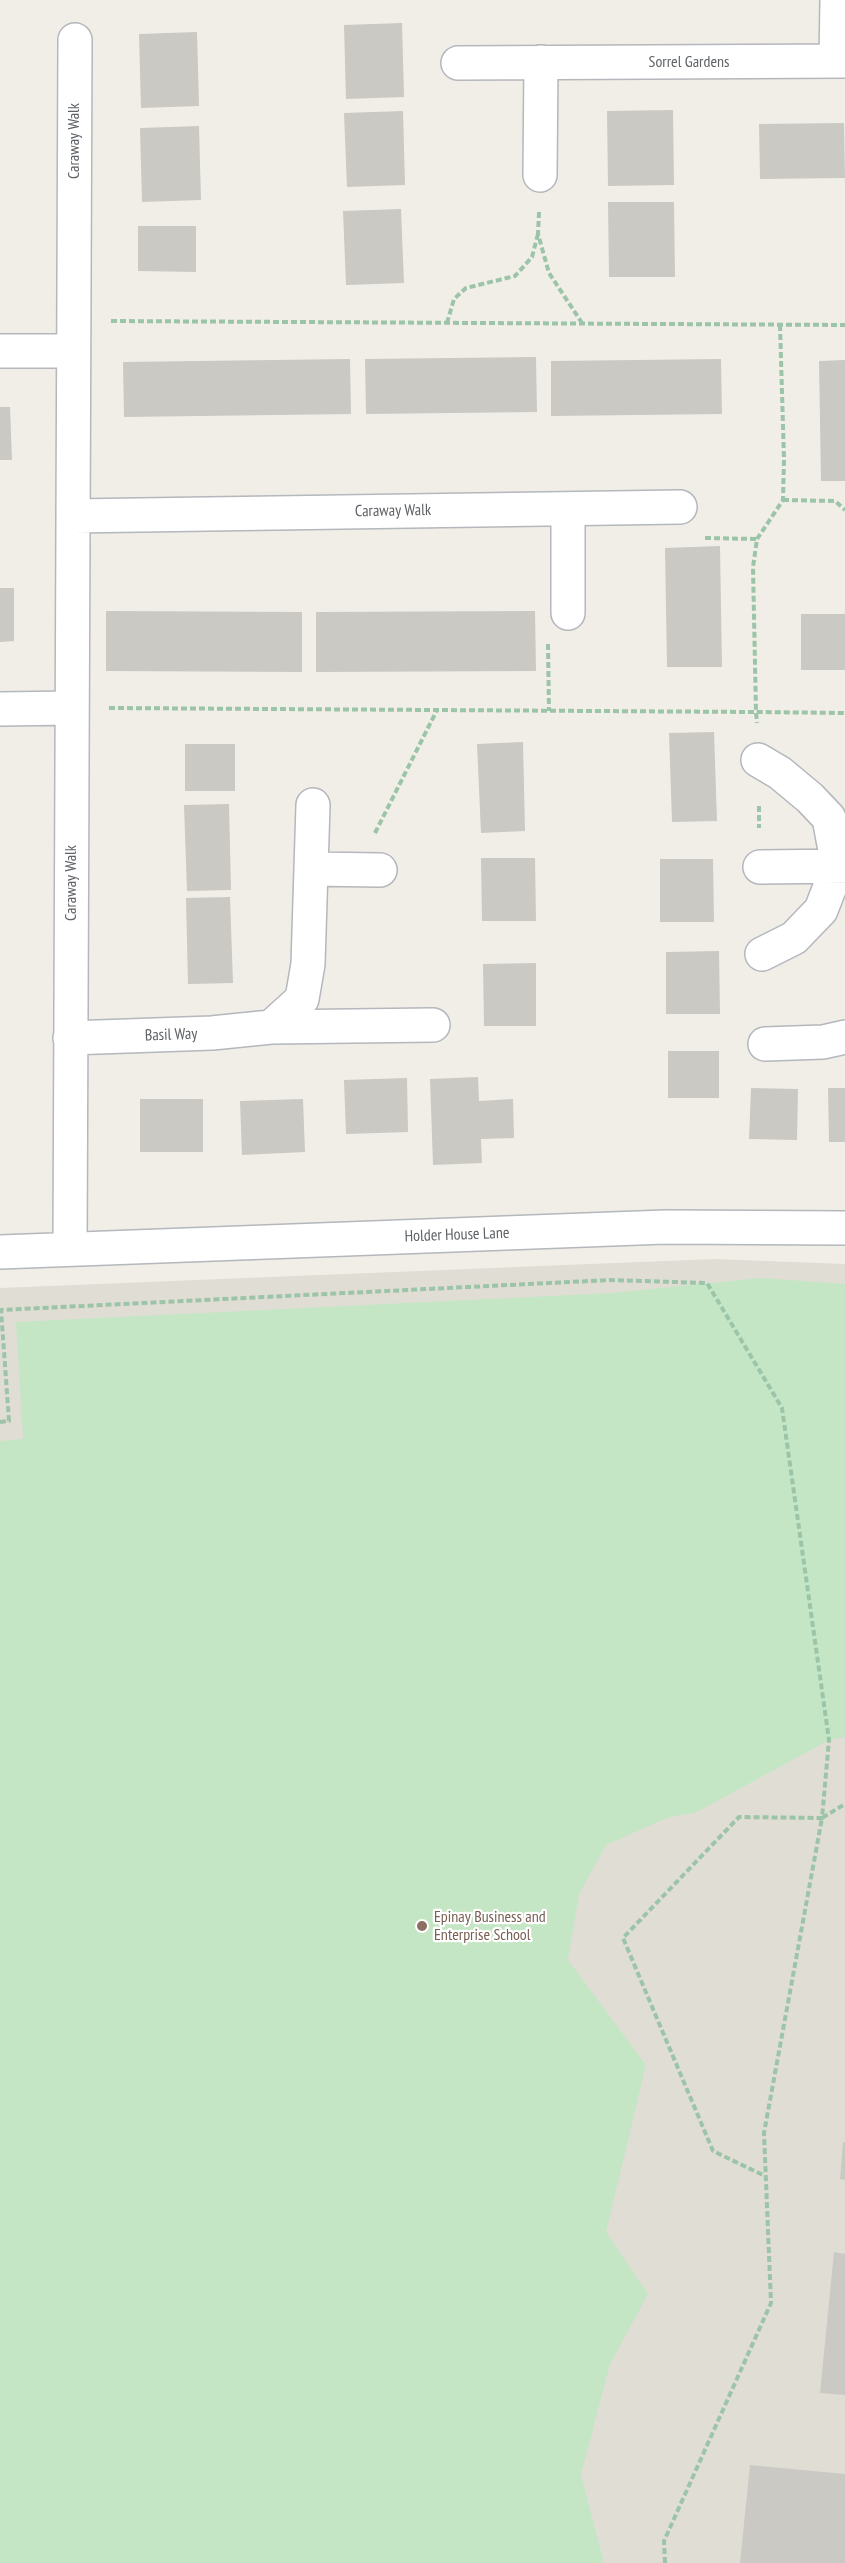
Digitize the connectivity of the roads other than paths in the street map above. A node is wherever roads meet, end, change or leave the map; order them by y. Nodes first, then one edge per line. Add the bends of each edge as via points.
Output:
1 (837, 0) edge
2 (75, 40) dead end
3 (841, 61) edge
4 (541, 62) junction
5 (458, 63) dead end
6 (540, 175) road end
7 (73, 336) junction
8 (0, 351) edge
9 (680, 507) dead end
10 (568, 509) junction
11 (73, 516) junction
12 (568, 613) road end
13 (72, 708) junction
14 (0, 709) edge
15 (758, 760) dead end
16 (313, 805) dead end
17 (841, 866) edge
18 (760, 867) dead end
19 (311, 868) junction
20 (368, 870) road end
21 (762, 954) dead end
22 (433, 1025) dead end
23 (270, 1027) junction
24 (845, 1037) edge
25 (70, 1038) junction
26 (765, 1044) dead end
27 (845, 1228) edge
28 (70, 1249) junction
29 (0, 1251) edge

1 - 3 street, Sorrel Gardens
2 - 7 street, Caraway Walk
3 - 4 street, Sorrel Gardens
4 - 5 street, Sorrel Gardens
4 - 6 street
7 - 8 street
7 - 11 street, Caraway Walk
9 - 10 street, Caraway Walk
10 - 11 street, Caraway Walk
10 - 12 street
11 - 13 street, Caraway Walk
13 - 14 street
13 - 25 street, Caraway Walk
15 - 17 street via 780,773 829,818
16 - 19 street
17 - 18 street
17 - 21 street via 821,910 794,938
19 - 20 street
19 - 23 street via 308,963 302,999
22 - 23 street, Basil Way
23 - 25 street, Basil Way
24 - 26 street via 823,1042
25 - 28 street, Caraway Walk
27 - 28 street, Holder House Lane via 665,1227
28 - 29 street, Holder House Lane

